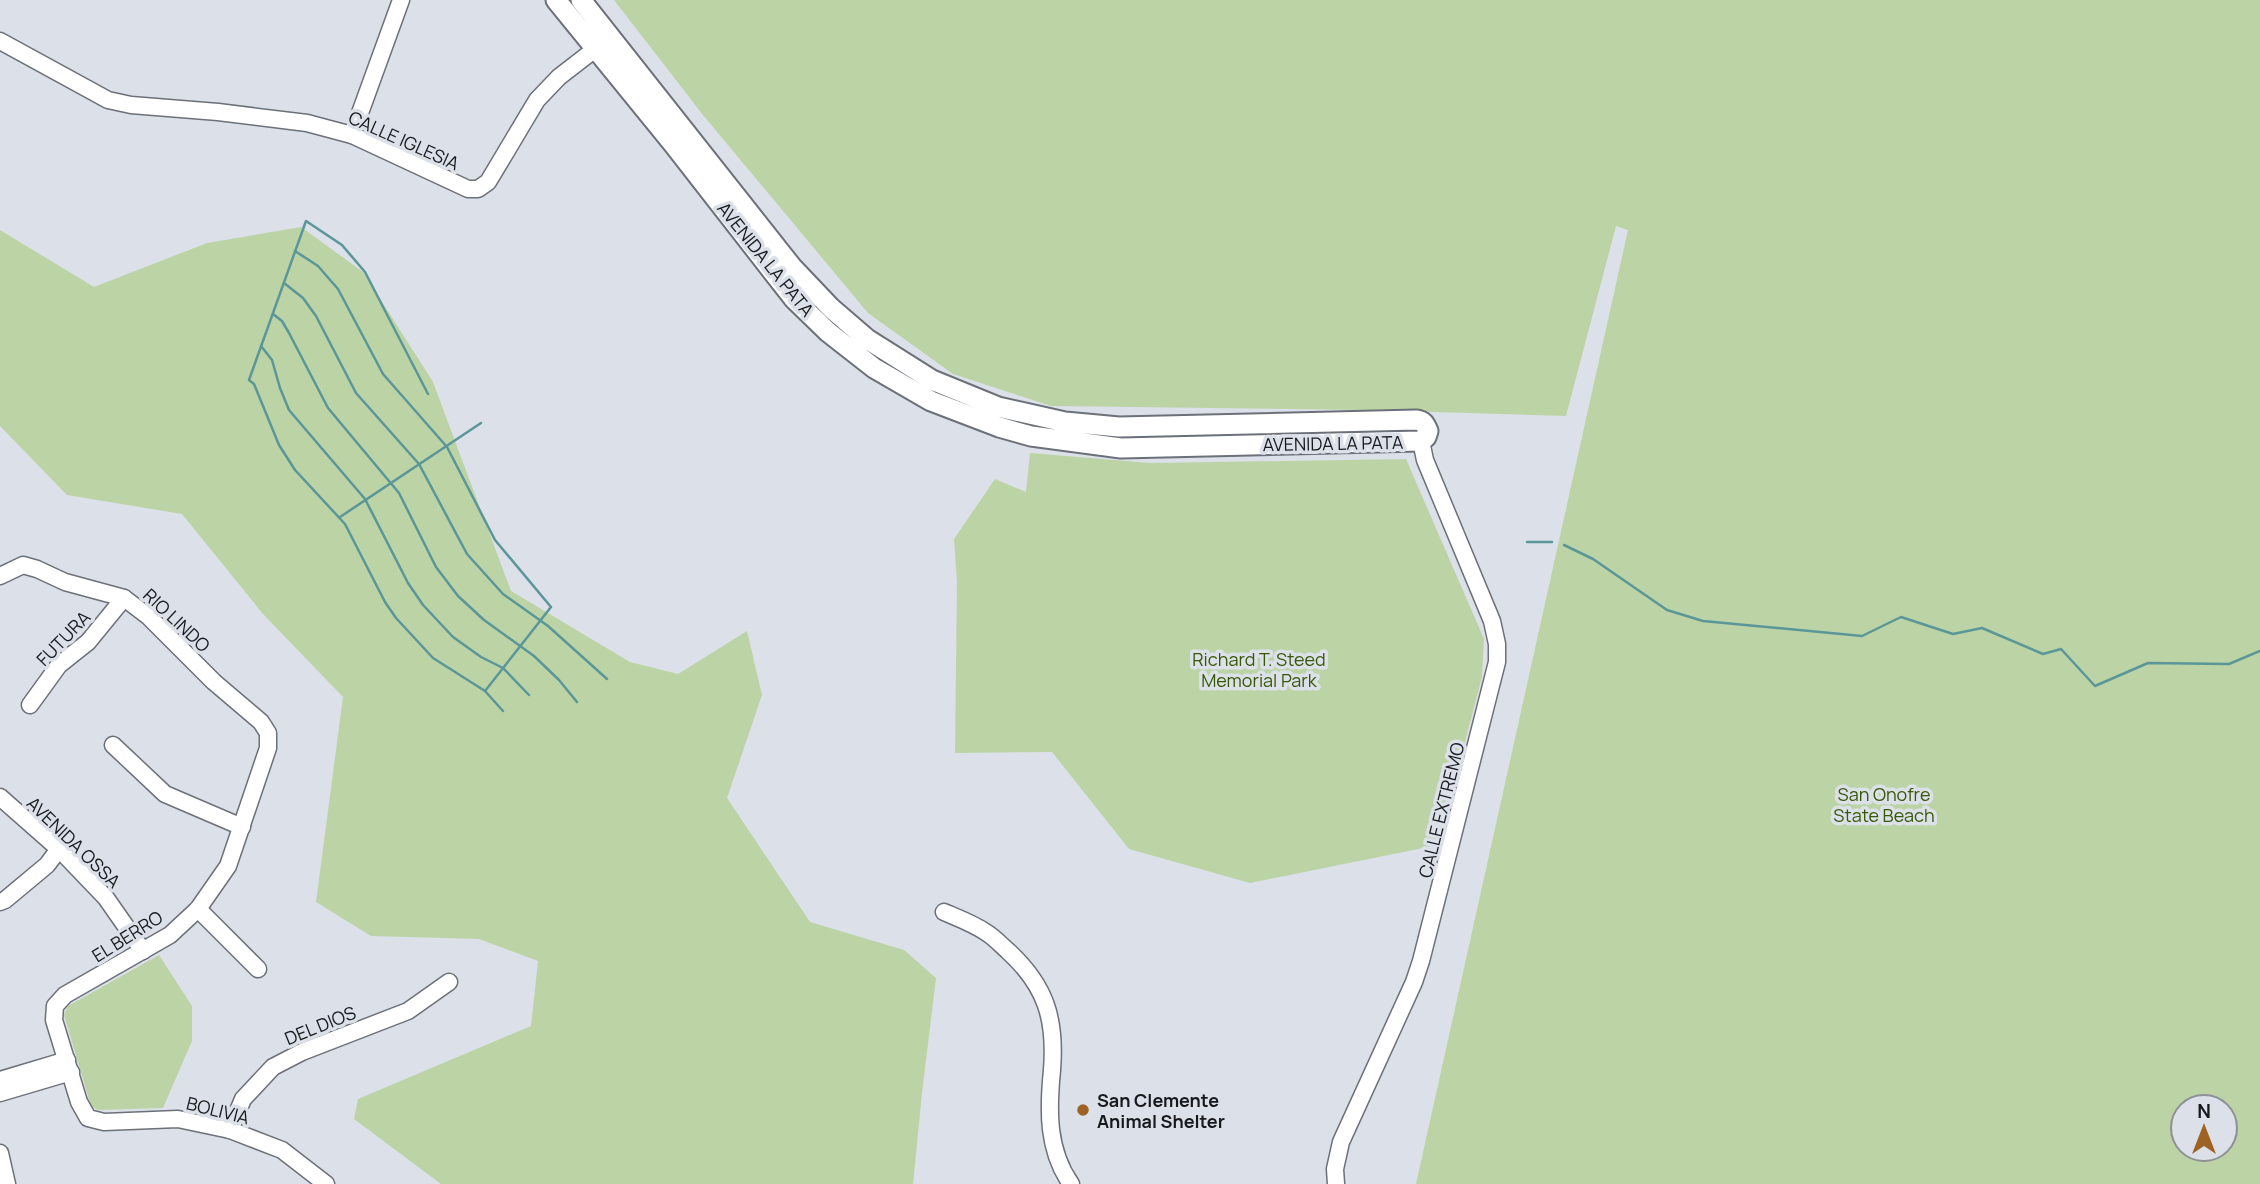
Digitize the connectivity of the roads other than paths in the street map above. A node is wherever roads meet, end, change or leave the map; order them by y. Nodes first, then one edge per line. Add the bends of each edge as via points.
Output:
1 (401, 0) edge
2 (556, 0) edge
3 (581, 0) edge
4 (610, 37) junction
5 (0, 41) edge
6 (594, 49) junction
7 (352, 135) junction
8 (1420, 441) junction
9 (0, 576) edge
10 (124, 598) junction
11 (30, 705) dead end
12 (268, 733) joint
13 (113, 745) dead end
14 (0, 797) edge
15 (242, 827) junction
16 (59, 849) junction
17 (0, 902) edge
18 (198, 909) junction
19 (944, 912) dead end
20 (143, 951) junction
21 (258, 969) dead end
22 (449, 982) dead end
23 (69, 1066) junction
24 (0, 1080) edge
25 (0, 1093) edge
26 (230, 1130) junction
27 (0, 1153) edge
28 (7, 1184) edge
29 (326, 1184) edge
30 (1071, 1184) edge
31 (1336, 1184) edge

1 - 7 street
2 - 6 main road, AVENIDA LA PATA
3 - 4 main road, AVENIDA LA PATA
4 - 6 street, CALLE IGLESIA
4 - 8 main road, AVENIDA LA PATA via 792,267 867,340 932,380 998,407 1065,422 1119,427 1416,420 1428,431
5 - 7 street, CALLE IGLESIA via 108,100 277,118
6 - 7 street, CALLE IGLESIA via 545,91 488,182 478,189 464,188
6 - 8 main road, AVENIDA LA PATA via 794,299 874,368 931,401 1031,436 1121,448
8 - 31 street, CALLE EXTREMO via 1492,621 1497,662 1421,961 1341,1142
9 - 10 street, RIO LINDO via 23,565
10 - 11 street, FUTURA via 88,642 59,665
10 - 12 street, RIO LINDO
12 - 15 street, EL BERRO via 268,748
13 - 15 street via 165,794
14 - 16 street, AVENIDA OSSA
15 - 18 street, EL BERRO via 228,866
16 - 17 street via 47,865
16 - 20 street, AVENIDA OSSA via 106,898
18 - 20 street, EL BERRO via 170,935
18 - 21 street
19 - 30 street via 988,933 1020,962 1045,998 1052,1031 1049,1123 1054,1148
20 - 23 street, EL BERRO via 65,995 55,1006 54,1020
22 - 26 street, DEL DIOS via 408,1011 273,1067 243,1100
23 - 24 street
23 - 25 street
23 - 26 street, BOLIVIA via 88,1118 104,1122 178,1119
26 - 29 street, BOLIVIA via 282,1150
27 - 28 street

